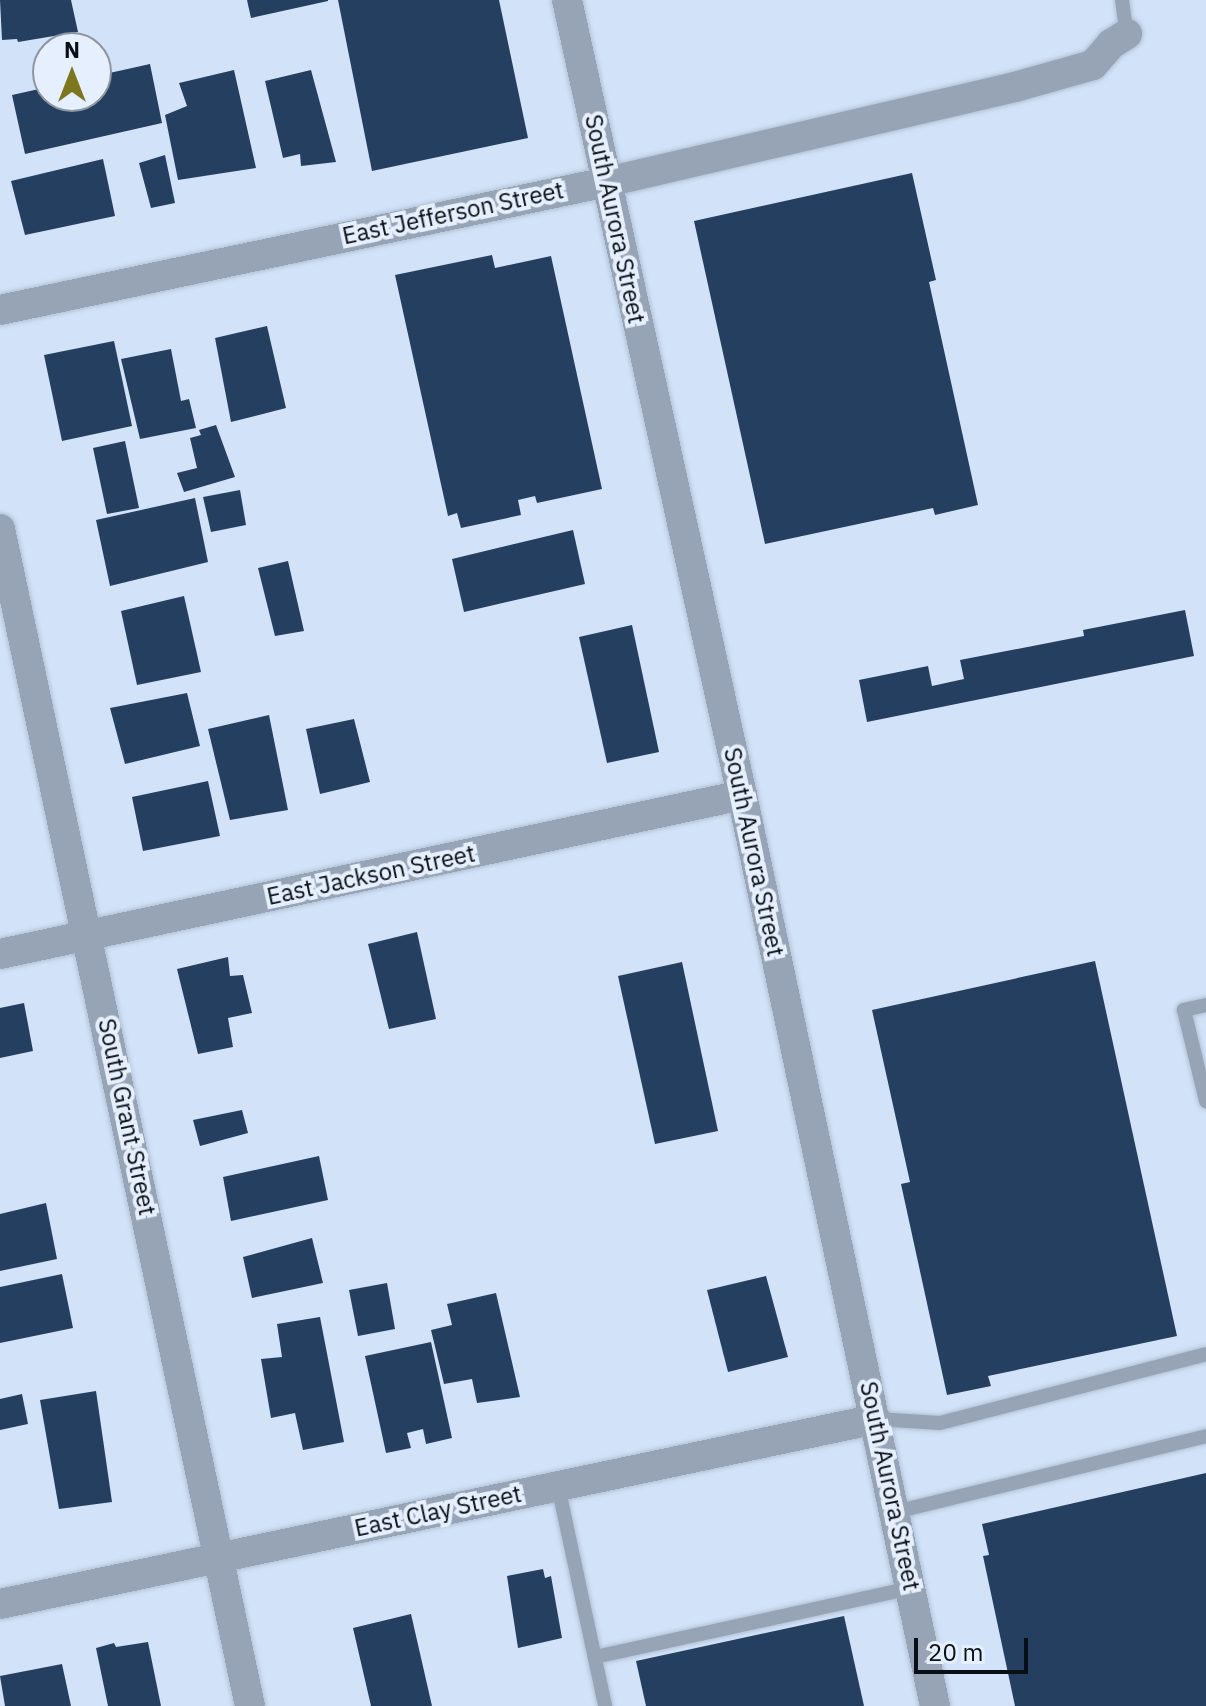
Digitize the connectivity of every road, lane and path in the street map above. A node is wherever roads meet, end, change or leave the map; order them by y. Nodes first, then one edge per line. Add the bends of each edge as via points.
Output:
1 (567, 0) edge
2 (1122, 0) edge
3 (1127, 34) joint
4 (607, 182) junction
5 (0, 310) edge
6 (0, 529) edge
7 (742, 795) junction
8 (88, 936) junction
9 (0, 954) edge
10 (1206, 1005) edge
11 (1206, 1101) edge
12 (1206, 1354) edge
13 (876, 1419) junction
14 (1206, 1436) edge
15 (558, 1486) junction
16 (895, 1512) junction
17 (220, 1557) junction
18 (911, 1588) junction
19 (0, 1604) edge
20 (595, 1657) junction
21 (250, 1706) edge
22 (605, 1706) edge
23 (935, 1706) edge

1 - 4 street, South Aurora Street
2 - 3 lane
3 - 4 street, East Jefferson Street via 1093,65
4 - 5 street, East Jefferson Street
4 - 7 street, South Aurora Street
6 - 8 street, South Grant Street
7 - 8 street, East Jackson Street
7 - 13 street, South Aurora Street
8 - 9 street, East Jackson Street
8 - 17 street, South Grant Street
10 - 11 lane via 1184,1010
12 - 13 lane via 940,1423
13 - 15 street, East Clay Street
13 - 16 street, South Aurora Street
14 - 16 lane
15 - 17 street, East Clay Street
15 - 20 lane
16 - 18 street, South Aurora Street
17 - 19 street, East Clay Street
17 - 21 street, South Grant Street
18 - 20 lane
18 - 23 street, South Aurora Street
20 - 22 lane

